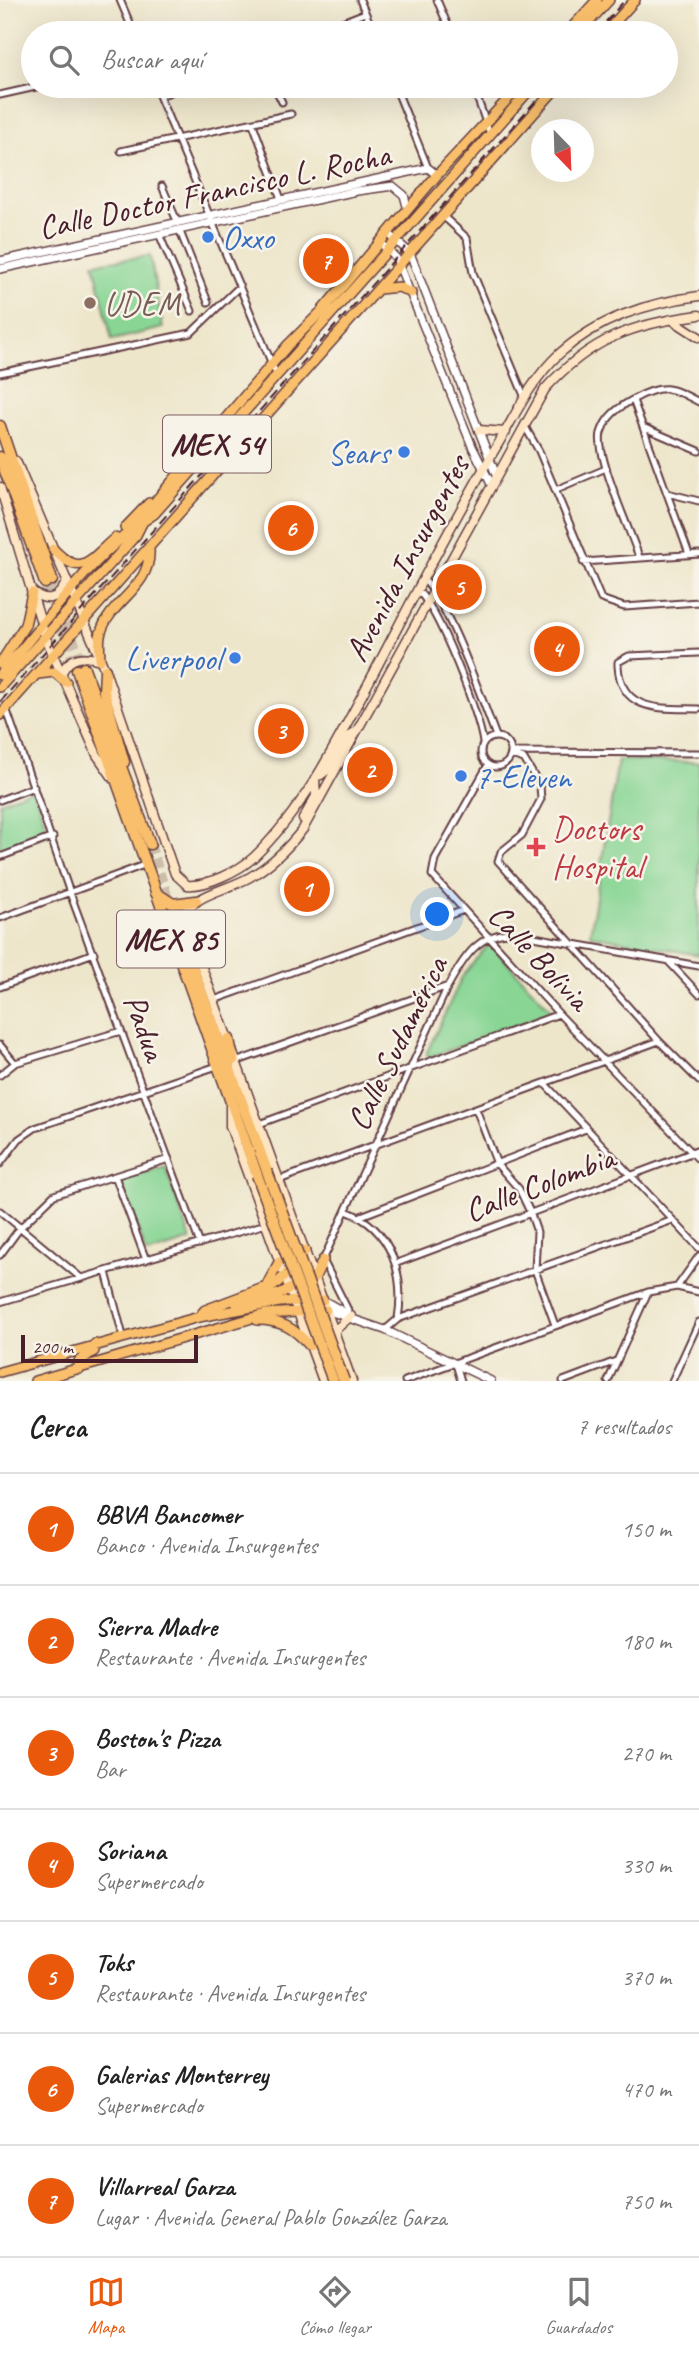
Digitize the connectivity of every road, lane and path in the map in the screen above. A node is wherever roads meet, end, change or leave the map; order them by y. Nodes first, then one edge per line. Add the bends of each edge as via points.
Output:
1 (120, 0) edge
2 (360, 0) edge
3 (437, 0) edge
4 (597, 0) edge
5 (609, 0) edge
6 (635, 0) edge
7 (365, 13) junction
8 (129, 21) edge
9 (345, 21) edge
10 (369, 21) edge
11 (446, 21) edge
12 (578, 21) edge
13 (590, 21) edge
14 (616, 21) edge
15 (21, 90) edge
16 (0, 95) edge
17 (161, 98) edge
18 (280, 98) edge
19 (400, 98) edge
20 (478, 98) edge
21 (508, 98) edge
22 (522, 98) edge
23 (548, 98) edge
24 (282, 102) dead end
25 (292, 114) dead end
26 (487, 120) junction
27 (253, 124) junction
28 (490, 134) junction
29 (179, 138) junction
30 (121, 151) dead end
31 (444, 167) junction
32 (428, 169) junction
33 (437, 175) junction
34 (392, 182) junction
35 (162, 186) dead end
36 (301, 199) junction
37 (281, 200) junction
38 (408, 209) junction
39 (444, 217) junction
40 (211, 218) junction
41 (178, 225) junction
42 (159, 234) junction
43 (388, 234) junction
44 (399, 240) junction
45 (385, 247) junction
46 (53, 253) junction
47 (410, 253) junction
48 (0, 261) edge
49 (399, 265) junction
50 (0, 269) edge
51 (240, 286) junction
52 (380, 289) junction
53 (411, 293) junction
54 (699, 296) edge
55 (208, 302) dead end
56 (192, 312) dead end
57 (699, 315) edge
58 (671, 319) junction
59 (699, 337) edge
60 (271, 363) junction
61 (0, 373) edge
62 (277, 376) junction
63 (525, 398) junction
64 (633, 400) junction
65 (699, 402) edge
66 (524, 425) junction
67 (0, 426) edge
68 (646, 428) junction
69 (479, 430) junction
70 (506, 432) junction
71 (6, 445) junction
72 (699, 451) edge
73 (0, 457) edge
74 (490, 458) junction
75 (607, 468) junction
76 (484, 469) junction
77 (496, 475) junction
78 (491, 484) junction
79 (169, 486) junction
80 (0, 487) edge
81 (555, 490) junction
82 (667, 493) junction
83 (699, 501) edge
84 (143, 521) junction
85 (53, 549) junction
86 (149, 549) junction
87 (689, 554) junction
88 (699, 554) edge
89 (639, 557) junction
90 (583, 562) junction
91 (425, 580) junction
92 (68, 587) junction
93 (433, 588) junction
94 (418, 591) junction
95 (32, 592) junction
96 (427, 599) junction
97 (699, 602) edge
98 (75, 603) junction
99 (83, 624) junction
100 (41, 625) junction
101 (45, 636) junction
102 (699, 653) edge
103 (29, 654) junction
104 (54, 656) junction
105 (6, 660) edge
106 (100, 660) junction
107 (105, 670) junction
108 (62, 672) junction
109 (38, 674) junction
110 (0, 675) edge
111 (66, 681) junction
112 (0, 687) edge
113 (699, 709) edge
114 (3, 712) edge
115 (357, 731) junction
116 (496, 737) junction
117 (483, 743) junction
118 (511, 753) junction
119 (699, 753) edge
120 (488, 765) junction
121 (113, 778) junction
122 (315, 779) junction
123 (34, 787) junction
124 (129, 787) junction
125 (0, 800) edge
126 (280, 826) junction
127 (303, 829) junction
128 (53, 837) junction
129 (150, 844) tunnel mouth
130 (291, 844) junction
131 (0, 858) edge
132 (144, 865) junction
133 (242, 866) junction
134 (153, 890) junction
135 (222, 890) junction
136 (70, 894) junction
137 (197, 901) junction
138 (464, 910) junction
139 (0, 918) edge
140 (178, 928) tunnel mouth
141 (489, 937) junction
142 (575, 945) junction
143 (93, 953) junction
144 (669, 962) junction
145 (699, 966) edge
146 (448, 986) junction
147 (0, 987) edge
148 (699, 994) edge
149 (214, 1000) junction
150 (559, 1014) junction
151 (121, 1031) junction
152 (229, 1039) junction
153 (659, 1041) junction
154 (0, 1045) edge
155 (238, 1061) junction
156 (604, 1061) junction
157 (15, 1063) junction
158 (217, 1066) junction
159 (410, 1068) junction
160 (0, 1074) edge
161 (699, 1080) edge
162 (546, 1085) junction
163 (145, 1092) junction
164 (229, 1100) junction
165 (244, 1107) junction
166 (477, 1109) junction
167 (259, 1124) junction
168 (586, 1129) junction
169 (373, 1146) junction
170 (695, 1151) edge
171 (169, 1159) junction
172 (699, 1160) edge
173 (0, 1164) edge
174 (497, 1164) junction
175 (262, 1173) junction
176 (630, 1174) junction
177 (115, 1176) junction
178 (279, 1180) junction
179 (0, 1211) edge
180 (346, 1211) junction
181 (530, 1213) junction
182 (361, 1216) junction
183 (673, 1220) junction
184 (266, 1224) junction
185 (20, 1228) junction
186 (300, 1238) junction
187 (200, 1244) junction
188 (274, 1248) junction
189 (699, 1248) edge
190 (305, 1253) junction
191 (0, 1255) edge
192 (699, 1256) edge
193 (146, 1260) junction
194 (323, 1260) junction
195 (397, 1263) junction
196 (535, 1270) junction
197 (106, 1272) junction
198 (313, 1273) junction
199 (284, 1276) junction
200 (81, 1278) junction
201 (677, 1287) junction
202 (648, 1292) junction
203 (699, 1292) edge
204 (0, 1301) edge
205 (295, 1305) junction
206 (324, 1305) junction
207 (249, 1308) junction
208 (222, 1315) junction
209 (351, 1316) junction
210 (199, 1317) junction
211 (245, 1320) junction
212 (398, 1320) junction
213 (699, 1322) edge
214 (555, 1325) junction
215 (385, 1329) junction
216 (334, 1331) junction
217 (123, 1336) junction
218 (184, 1338) junction
219 (338, 1343) junction
220 (95, 1344) junction
221 (310, 1347) junction
222 (616, 1361) junction
223 (454, 1363) junction
224 (79, 1369) junction
225 (0, 1372) edge
226 (35, 1381) edge
227 (323, 1381) edge
228 (333, 1381) edge
229 (344, 1381) edge
230 (352, 1381) edge
231 (405, 1381) edge
232 (461, 1381) edge
233 (491, 1381) edge
234 (563, 1381) edge
235 (608, 1381) edge
236 (672, 1381) edge

1 - 8 street
2 - 7 street
3 - 11 street
4 - 12 main road
5 - 13 main road
6 - 14 main road
7 - 9 street
7 - 10 street
15 - 16 street
17 - 29 street
18 - 24 street
19 - 32 street
20 - 26 street
21 - 26 main road, MEX 54
22 - 28 main road, MEX 54
23 - 39 main road, MEX 54
25 - 27 street
26 - 28 street
26 - 31 main road, MEX 54
27 - 29 street
27 - 37 street
28 - 44 main road, MEX 54
29 - 30 street
29 - 40 street
31 - 33 main road, MEX 54
31 - 44 main road via 442,177 403,226
32 - 33 street, Calle Doctor Francisco L. Rocha
32 - 34 street, Calle Doctor Francisco L. Rocha
33 - 38 main road, MEX 54
34 - 36 street, Calle Doctor Francisco L. Rocha
34 - 38 street, Calle Doctor Francisco L. Rocha via 404,195
35 - 41 street
36 - 37 street, Calle Doctor Francisco L. Rocha
36 - 40 street, Calle Doctor Francisco L. Rocha
37 - 40 street, Calle Doctor Francisco L. Rocha
38 - 43 main road, MEX 54
39 - 47 main road, MEX 54
39 - 63 street via 467,237 473,273
40 - 41 street, Calle Doctor Francisco L. Rocha
40 - 51 street
41 - 42 street, Calle Doctor Francisco L. Rocha
41 - 46 street, Calle Doctor Francisco L. Rocha
41 - 55 street
42 - 46 street, Calle Doctor Francisco L. Rocha
42 - 56 street
43 - 44 street
43 - 45 main road, MEX 54
44 - 45 main road, MEX 54
44 - 47 street
44 - 49 main road
45 - 49 street
45 - 60 main road, MEX 54
45 - 62 main road, MEX 54
46 - 48 street, Calle Doctor Francisco L. Rocha
46 - 50 street, Calle Doctor Francisco L. Rocha
47 - 49 main road, MEX 54
47 - 69 street
49 - 52 main road, MEX 54
49 - 53 street
51 - 60 street
51 - 61 street via 191,333
52 - 53 main road via 398,287
52 - 86 main road, MEX 54
53 - 76 street
54 - 63 main road, Avenida Insurgentes via 643,307 589,331 551,363
57 - 58 main road, Avenida Insurgentes
58 - 59 main road
58 - 66 main road, Avenida Insurgentes via 622,332 579,356 545,389
60 - 62 street
60 - 79 main road, MEX 54
62 - 84 main road, MEX 54
63 - 70 main road, Avenida Insurgentes
64 - 65 street via 664,387
64 - 68 street
64 - 75 street via 614,411 601,433
66 - 77 main road, Avenida Insurgentes
66 - 81 street
67 - 71 highway
68 - 72 street
68 - 82 street
69 - 70 main road
69 - 74 street
70 - 74 main road, Avenida Insurgentes
71 - 73 highway via 48,582
71 - 85 main road
74 - 76 main road, Avenida Insurgentes
74 - 77 street
75 - 81 street
75 - 89 street
76 - 78 street
76 - 91 main road, Avenida Insurgentes
77 - 78 main road, Avenida Insurgentes
78 - 93 main road, Avenida Insurgentes
79 - 84 main road, MEX 54
79 - 85 main road via 87,562 70,565
80 - 95 main road, MEX 85
81 - 90 street
82 - 83 street
82 - 87 street
84 - 92 main road, MEX 54
84 - 98 main road, MEX 54 via 136,535
85 - 92 main road
86 - 99 main road, MEX 54
86 - 106 main road via 142,580 102,631
87 - 88 street
87 - 89 street
89 - 90 street
90 - 97 street via 599,596 613,605
91 - 93 street
91 - 94 main road, Avenida Insurgentes
92 - 95 main road via 50,599
92 - 98 main road
92 - 100 main road, MEX 54
93 - 96 main road, Avenida Insurgentes
93 - 116 street
94 - 96 street
94 - 122 main road, Avenida Insurgentes
95 - 100 main road, MEX 85
95 - 105 main road via 26,625
96 - 115 main road, Avenida Insurgentes
96 - 117 street
98 - 99 main road
98 - 101 main road, MEX 54
99 - 104 main road, MEX 54
99 - 106 main road
100 - 101 main road, MEX 85
100 - 105 main road, MEX 54
101 - 103 main road, MEX 54
101 - 104 main road, MEX 85
102 - 113 street via 629,656 618,662 620,676 640,704
103 - 105 main road
103 - 112 main road, MEX 54
104 - 108 main road, MEX 85
104 - 109 main road, MEX 54
105 - 110 main road, MEX 54
106 - 107 main road
106 - 108 main road via 76,658
107 - 124 highway via 104,692
107 - 133 main road, Avenida Insurgentes via 175,874 191,886
108 - 111 main road, MEX 85
109 - 111 main road via 54,672
109 - 114 main road, MEX 54
111 - 121 main road, MEX 85 via 97,755
114 - 123 street, Padua
115 - 122 main road via 346,737 331,768
115 - 127 main road, Avenida Insurgentes
116 - 117 street
116 - 118 street via 508,743
117 - 120 street via 481,756
118 - 119 street
118 - 120 street via 502,766
118 - 142 street via 524,759 540,786 541,799 522,835 501,852 498,861
120 - 138 street, Calle Bolivia via 431,871
121 - 124 highway, MEX 85 via 80,669
121 - 132 highway, MEX 85
122 - 126 main road, Avenida Insurgentes
122 - 127 main road via 317,791
123 - 125 street
123 - 128 street, Padua
124 - 129 highway, MEX 85
126 - 130 main road via 288,832
126 - 133 main road, Avenida Insurgentes
127 - 130 main road, Avenida Insurgentes
128 - 131 street
128 - 136 street, Padua
130 - 135 main road, Avenida Insurgentes via 268,865
132 - 134 highway, MEX 85
132 - 136 street
133 - 135 main road via 219,883
134 - 137 highway via 173,904
134 - 158 highway, MEX 85
135 - 137 main road, Avenida Insurgentes
136 - 139 street
136 - 143 street, Padua
137 - 149 main road via 186,910 185,920
138 - 141 street, Calle Bolivia
138 - 149 street
140 - 165 highway, MEX 85
141 - 142 street, Calle Sudamérica via 511,933
141 - 146 street, Calle Sudamérica via 466,955
141 - 150 street, Calle Bolivia
142 - 144 street, Calle Sudamérica
142 - 153 street
143 - 147 street
143 - 151 street, Padua
144 - 145 street, Calle Sudamérica
144 - 148 street
146 - 155 street
146 - 159 street, Calle Sudamérica
149 - 152 main road
150 - 156 street, Calle Bolivia
150 - 159 street
151 - 157 street
151 - 163 street, Padua
152 - 155 main road
152 - 165 highway
153 - 156 street
153 - 161 street
154 - 157 street
155 - 167 main road
156 - 162 street
156 - 170 street, Calle Bolivia
157 - 160 street
158 - 163 street
158 - 164 highway, MEX 85
159 - 167 street
159 - 169 street, Calle Sudamérica
162 - 166 street
162 - 168 street
163 - 171 street, Padua
163 - 173 street via 35,1128 23,1135
164 - 175 highway, MEX 85
164 - 184 main road via 230,1126
165 - 175 highway, MEX 85
166 - 169 street
166 - 174 street
167 - 178 main road
168 - 174 street
168 - 176 street
169 - 178 street
169 - 180 street, Calle Sudamérica
170 - 172 street, Calle Bolivia
170 - 176 street, Calle Colombia
171 - 177 street
171 - 187 street, Padua
174 - 181 street via 519,1189
174 - 182 street
175 - 228 highway, MEX 85, bridge
175 - 229 highway, MEX 85, bridge
176 - 181 street, Calle Colombia
176 - 183 street
177 - 185 street via 54,1195
177 - 193 street
178 - 186 main road
179 - 185 street
180 - 182 street
180 - 194 street, Calle Sudamérica
181 - 195 street, Calle Colombia
181 - 196 street via 537,1232
182 - 195 street via 387,1244
183 - 189 street
183 - 196 street
184 - 187 street
184 - 188 main road
185 - 191 street
185 - 200 street
186 - 188 main road via 288,1252
186 - 190 main road
187 - 193 street
188 - 199 main road
190 - 194 street
190 - 198 main road
190 - 199 main road
192 - 201 street
193 - 197 street
194 - 198 main road
194 - 209 street
195 - 212 street
196 - 212 street
196 - 214 street
197 - 200 street
197 - 217 street
198 - 199 main road
198 - 206 main road
199 - 205 main road
199 - 207 main road
199 - 208 main road via 261,1297
199 - 210 main road via 205,1310
200 - 204 street
201 - 202 street
201 - 203 street
202 - 214 street
202 - 222 street
205 - 206 main road
205 - 207 main road
205 - 211 main road
205 - 221 main road
206 - 209 street
206 - 216 main road
207 - 208 main road
208 - 210 main road
208 - 218 main road
209 - 215 street
209 - 216 main road
210 - 217 main road
211 - 218 main road
211 - 221 main road via 284,1324
212 - 215 street
213 - 236 street
214 - 223 street
215 - 223 street
216 - 219 main road
217 - 220 main road
218 - 224 main road
219 - 221 main road via 332,1336 322,1335
219 - 230 main road
220 - 224 main road via 94,1351 79,1361
220 - 225 main road
221 - 227 main road
222 - 234 street
222 - 235 street
223 - 231 street
223 - 232 street
223 - 233 street
224 - 226 main road

